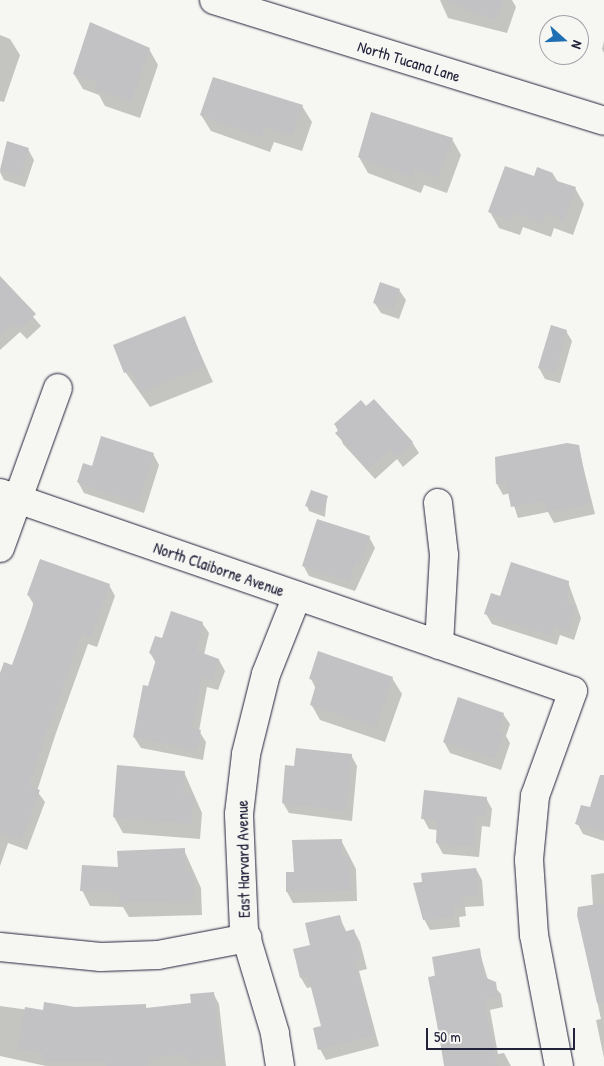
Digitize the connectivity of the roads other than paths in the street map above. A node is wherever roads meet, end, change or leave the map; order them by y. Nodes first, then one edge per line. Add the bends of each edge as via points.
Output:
1 (214, 0) edge
2 (604, 121) edge
3 (58, 388) dead end
4 (9, 496) edge
5 (438, 503) dead end
6 (0, 548) edge
7 (297, 596) junction
8 (439, 645) junction
9 (247, 938) junction
10 (0, 947) edge
11 (280, 1066) edge
12 (559, 1066) edge

1 - 2 street, North Tucana Lane
3 - 4 street
4 - 6 street
4 - 7 street, North Claiborne Avenue
5 - 8 street via 444,555
7 - 8 street, North Claiborne Avenue
7 - 9 street, East Harvard Avenue via 266,674 246,754 239,814
8 - 12 street, North Claiborne Avenue via 573,691 535,796 529,860 534,935
9 - 10 street via 158,955 101,957
9 - 11 street, East Harvard Avenue via 275,1032

